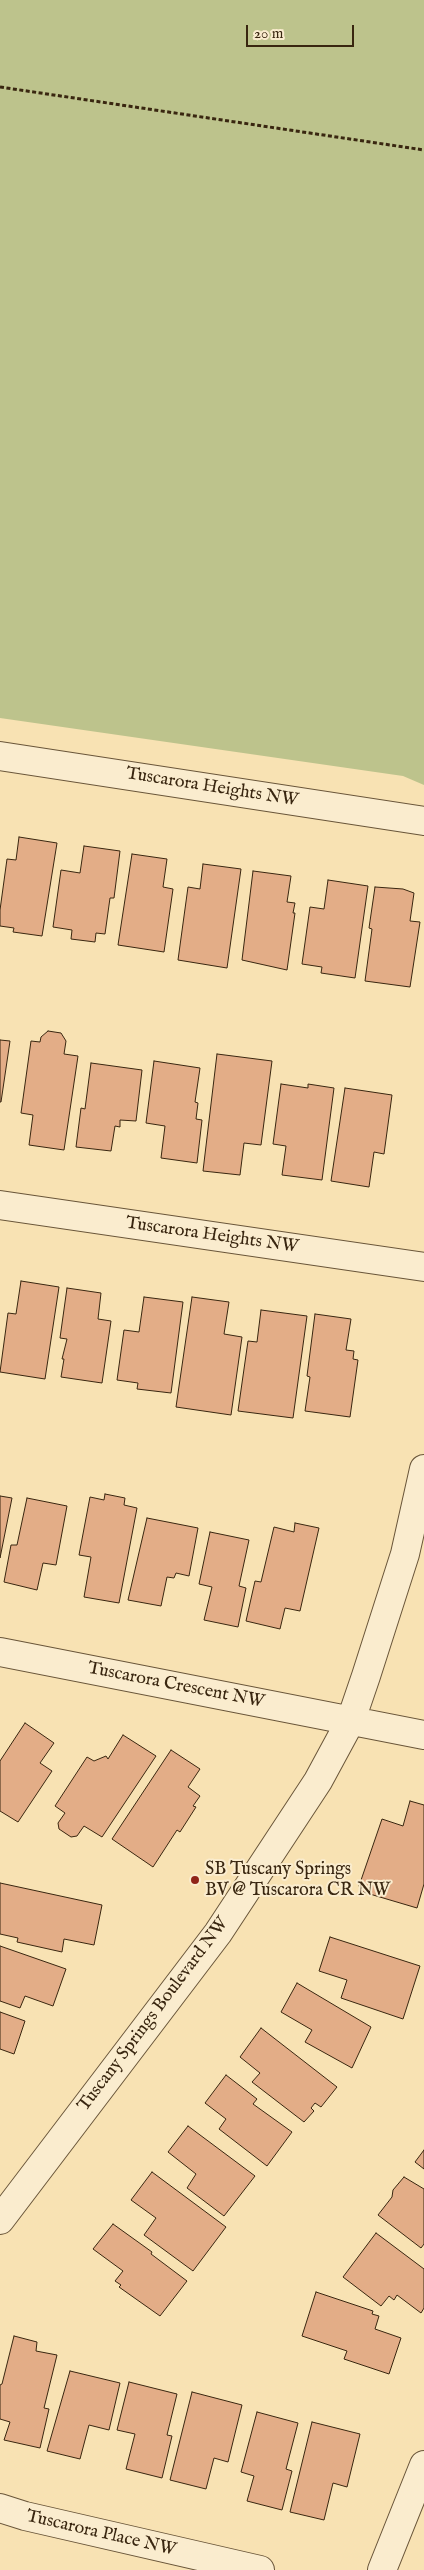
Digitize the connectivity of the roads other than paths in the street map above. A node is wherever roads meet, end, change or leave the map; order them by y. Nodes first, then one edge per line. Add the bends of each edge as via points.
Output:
1 (0, 756) edge
2 (424, 820) edge
3 (0, 1205) edge
4 (424, 1267) edge
5 (424, 1468) edge
6 (0, 1652) edge
7 (351, 1720) junction
8 (424, 1734) edge
9 (0, 2220) edge
10 (424, 2466) edge
11 (0, 2508) edge
12 (260, 2570) edge
13 (382, 2570) edge

1 - 2 street, Tuscarora Heights NW
3 - 4 street, Tuscarora Heights NW
5 - 7 street, Tuscany Springs Boulevard NW via 405,1554
6 - 7 street, Tuscarora Crescent NW
7 - 8 street, Tuscarora Crescent NW
7 - 9 street, Tuscany Springs Boulevard NW via 289,1826 218,1933
10 - 13 street
11 - 12 street, Tuscarora Place NW

